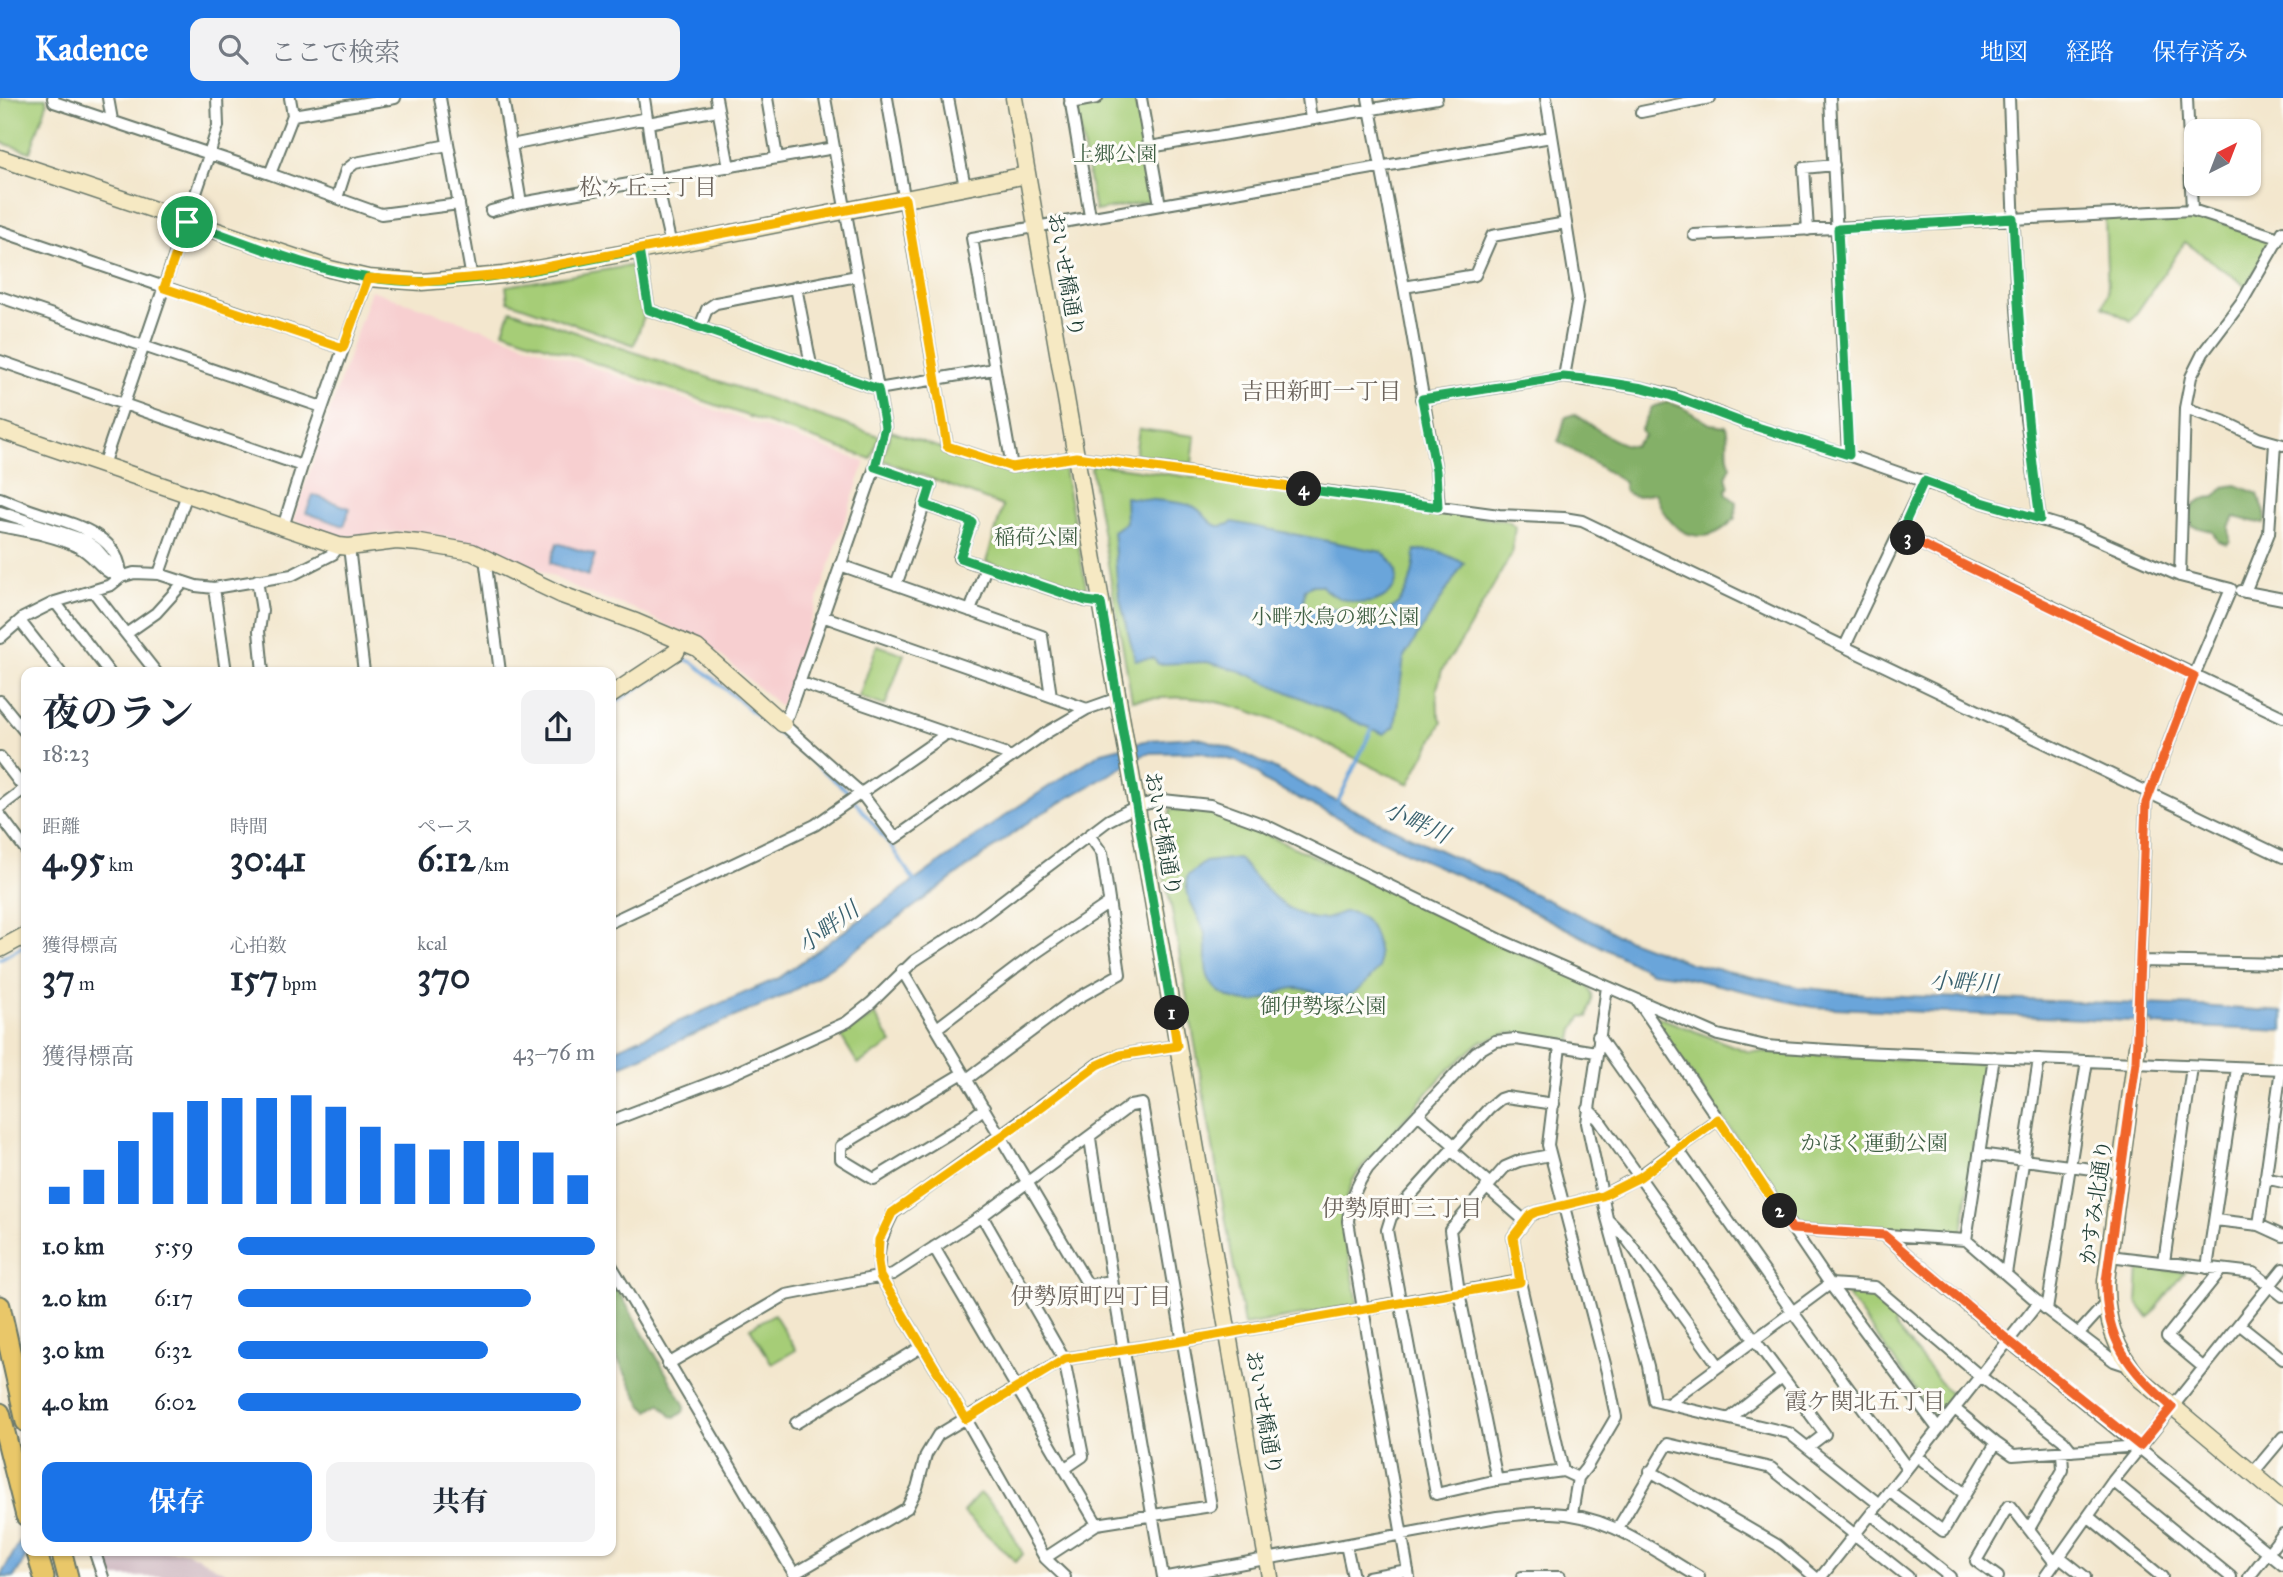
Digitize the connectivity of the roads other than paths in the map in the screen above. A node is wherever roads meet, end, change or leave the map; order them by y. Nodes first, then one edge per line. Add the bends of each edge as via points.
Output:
1 (53, 98) edge
2 (108, 98) edge
3 (217, 98) edge
4 (290, 98) edge
5 (395, 98) edge
6 (440, 98) edge
7 (503, 98) edge
8 (644, 98) edge
9 (716, 98) edge
10 (766, 98) edge
11 (825, 98) edge
12 (887, 98) edge
13 (948, 98) edge
14 (1014, 98) edge
15 (1097, 98) edge
16 (1141, 98) edge
17 (1308, 98) edge
18 (1437, 98) edge
19 (1546, 98) edge
20 (1710, 98) edge
21 (1830, 98) edge
22 (2008, 98) edge
23 (2187, 98) edge
24 (1070, 100) edge
25 (1369, 103) edge
26 (718, 110) junction
27 (1641, 112) dead end
28 (293, 115) junction
29 (1311, 119) junction
30 (112, 120) junction
31 (647, 120) junction
32 (1551, 137) junction
33 (448, 145) junction
34 (511, 145) junction
35 (1150, 147) junction
36 (834, 148) junction
37 (209, 155) junction
38 (777, 157) junction
39 (0, 158) edge
40 (1834, 165) junction
41 (729, 167) junction
42 (1380, 167) junction
43 (270, 174) junction
44 (1027, 175) junction
45 (656, 179) junction
46 (965, 187) junction
47 (337, 198) junction
48 (905, 199) junction
49 (521, 203) junction
50 (459, 204) junction
51 (1160, 205) junction
52 (2192, 210) junction
53 (491, 211) dead end
54 (846, 211) junction
55 (1090, 216) junction
56 (2013, 218) junction
57 (187, 222) junction
58 (1566, 223) junction
59 (1037, 227) junction
60 (1838, 229) junction
61 (1808, 230) junction
62 (0, 231) edge
63 (1694, 234) dead end
64 (2281, 235) edge
65 (671, 245) junction
66 (639, 250) junction
67 (857, 276) junction
68 (368, 278) junction
69 (472, 279) junction
70 (796, 287) junction
71 (1404, 287) junction
72 (164, 288) junction
73 (0, 297) edge
74 (700, 327) junction
75 (142, 347) junction
76 (343, 348) junction
77 (0, 361) edge
78 (811, 365) junction
79 (994, 369) junction
80 (1563, 377) junction
81 (935, 379) junction
82 (878, 389) junction
83 (1422, 399) junction
84 (122, 404) junction
85 (322, 407) junction
86 (2185, 408) junction
87 (0, 430) edge
88 (2279, 444) edge
89 (1849, 455) junction
90 (1076, 457) junction
91 (103, 465) junction
92 (302, 466) junction
93 (875, 467) junction
94 (1012, 467) junction
95 (1924, 481) junction
96 (187, 494) junction
97 (0, 498) edge
98 (925, 505) junction
99 (1438, 507) junction
100 (0, 512) edge
101 (2040, 519) junction
102 (0, 526) edge
103 (283, 527) junction
104 (1900, 534) junction
105 (344, 546) junction
106 (485, 558) junction
107 (840, 565) junction
108 (986, 567) junction
109 (159, 574) junction
110 (2180, 576) junction
111 (121, 577) junction
112 (257, 580) junction
113 (184, 582) junction
114 (897, 585) junction
115 (215, 588) junction
116 (2231, 589) junction
117 (93, 591) junction
118 (2245, 592) junction
119 (2283, 599) edge
120 (55, 602) junction
121 (1101, 603) junction
122 (970, 611) junction
123 (822, 616) junction
124 (20, 621) junction
125 (126, 634) junction
126 (0, 638) edge
127 (681, 641) junction
128 (1845, 646) junction
129 (56, 667) edge
130 (106, 667) edge
131 (152, 667) edge
132 (225, 667) edge
133 (263, 667) edge
134 (363, 667) edge
135 (499, 667) edge
136 (2194, 676) junction
137 (799, 682) junction
138 (616, 692) edge
139 (1051, 696) junction
140 (0, 701) edge
141 (1119, 704) junction
142 (1087, 709) junction
143 (2283, 718) edge
144 (783, 724) junction
145 (21, 727) edge
146 (944, 733) junction
147 (0, 757) edge
148 (1009, 758) junction
149 (21, 785) edge
150 (2149, 792) junction
151 (21, 793) edge
152 (861, 793) junction
153 (1136, 800) junction
154 (0, 807) edge
155 (0, 815) edge
156 (1089, 835) junction
157 (21, 843) edge
158 (2283, 857) edge
159 (1109, 903) junction
160 (616, 920) edge
161 (21, 938) edge
162 (0, 949) edge
163 (2140, 964) junction
164 (2283, 964) edge
165 (902, 970) junction
166 (1607, 987) junction
167 (1638, 1001) junction
168 (937, 1028) junction
169 (1598, 1037) junction
170 (1177, 1046) junction
171 (1560, 1047) junction
172 (1596, 1052) junction
173 (2137, 1054) junction
174 (1994, 1057) junction
175 (2039, 1059) junction
176 (2087, 1061) junction
177 (2192, 1067) junction
178 (2236, 1068) junction
179 (2282, 1069) edge
180 (965, 1076) junction
181 (1554, 1104) junction
182 (984, 1108) junction
183 (1587, 1108) junction
184 (1418, 1114) junction
185 (616, 1119) edge
186 (1718, 1119) junction
187 (2277, 1133) edge
188 (1002, 1136) junction
189 (1090, 1138) junction
190 (1453, 1148) junction
191 (1676, 1149) junction
192 (1979, 1154) junction
193 (1550, 1155) junction
194 (2024, 1160) junction
195 (2070, 1166) junction
196 (2122, 1173) junction
197 (1640, 1177) junction
198 (2265, 1178) junction
199 (1027, 1181) junction
200 (2283, 1182) edge
201 (1488, 1185) junction
202 (1602, 1196) junction
203 (1563, 1205) junction
204 (982, 1216) junction
205 (1607, 1218) junction
206 (2215, 1220) junction
207 (1525, 1221) junction
208 (2259, 1225) junction
209 (1792, 1229) junction
210 (1884, 1235) junction
211 (2283, 1236) edge
212 (1966, 1240) junction
213 (934, 1247) junction
214 (2109, 1256) junction
215 (2164, 1262) junction
216 (2207, 1268) junction
217 (2283, 1269) edge
218 (2220, 1271) junction
219 (616, 1274) edge
220 (2006, 1274) junction
221 (880, 1276) junction
222 (1111, 1281) junction
223 (1520, 1282) junction
224 (1830, 1284) junction
225 (2270, 1285) junction
226 (1459, 1292) junction
227 (2283, 1296) edge
228 (1400, 1303) junction
229 (2106, 1303) junction
230 (0, 1306) edge
231 (2043, 1306) junction
232 (1364, 1309) junction
233 (1792, 1311) junction
234 (2239, 1324) junction
235 (1229, 1332) junction
236 (2079, 1334) junction
237 (1754, 1339) junction
238 (2008, 1340) junction
239 (1182, 1341) junction
240 (923, 1346) junction
241 (1125, 1349) junction
242 (1065, 1359) junction
243 (2283, 1359) edge
244 (668, 1364) junction
245 (1719, 1366) junction
246 (2129, 1366) junction
247 (2204, 1368) junction
248 (1980, 1376) junction
249 (1782, 1377) junction
250 (1017, 1388) junction
251 (21, 1400) edge
252 (1668, 1404) junction
253 (2172, 1407) junction
254 (1955, 1409) junction
255 (0, 1413) edge
256 (1730, 1418) junction
257 (966, 1419) junction
258 (796, 1423) dead end
259 (1938, 1429) junction
260 (2283, 1437) edge
261 (1996, 1443) junction
262 (2140, 1446) junction
263 (1808, 1447) junction
264 (2067, 1451) junction
265 (1917, 1455) junction
266 (1907, 1468) junction
267 (1064, 1469) junction
268 (1563, 1471) junction
269 (1650, 1471) junction
270 (2252, 1474) junction
271 (1578, 1478) junction
272 (1496, 1480) junction
273 (2113, 1480) junction
274 (1889, 1491) junction
275 (1965, 1494) junction
276 (21, 1495) edge
277 (2283, 1499) edge
278 (1878, 1504) junction
279 (1572, 1514) junction
280 (1871, 1514) junction
281 (1152, 1517) junction
282 (2089, 1517) junction
283 (1097, 1524) junction
284 (1618, 1528) junction
285 (2029, 1529) junction
286 (1403, 1534) junction
287 (1855, 1534) junction
288 (2283, 1534) edge
289 (1346, 1545) junction
290 (2268, 1553) junction
291 (38, 1556) edge
292 (63, 1556) edge
293 (96, 1556) edge
294 (1045, 1558) junction
295 (1268, 1559) junction
296 (2057, 1560) junction
297 (2283, 1565) edge
298 (1679, 1572) edge
299 (1409, 1573) edge
300 (795, 1575) edge
301 (44, 1577) edge
302 (68, 1577) edge
303 (103, 1577) edge
304 (1065, 1577) edge
305 (1165, 1577) edge
306 (1270, 1577) edge
307 (1353, 1577) edge
308 (1368, 1577) edge
309 (1522, 1577) edge
310 (1560, 1577) edge
311 (1699, 1577) edge
312 (1818, 1577) edge
313 (1908, 1577) edge
314 (1950, 1577) edge
315 (1998, 1577) edge
316 (2045, 1577) edge
317 (2085, 1577) edge
318 (2162, 1577) edge
319 (2231, 1577) edge
320 (2249, 1577) edge

1 - 30 street
2 - 30 street
3 - 37 street via 218,127
4 - 28 street
5 - 28 street
6 - 33 street
7 - 34 street
8 - 31 street
9 - 26 street
10 - 38 street
11 - 36 street
12 - 48 street
13 - 46 street
14 - 44 street, おいせ橋通り
15 - 24 street
16 - 35 street
17 - 29 street
18 - 25 street
19 - 32 street
20 - 27 street
21 - 40 street
22 - 56 street
23 - 52 street
24 - 55 street
25 - 29 street
25 - 42 street
26 - 31 street
26 - 41 street
28 - 43 street
29 - 35 street
30 - 37 street
31 - 34 street
31 - 45 street
32 - 42 street
32 - 58 street
33 - 47 street via 355,163 346,170
33 - 50 street
34 - 49 street
35 - 51 street
36 - 38 street
36 - 54 street
37 - 43 street
37 - 57 street
38 - 41 street
39 - 57 street
40 - 60 street
40 - 61 street via 1804,168
41 - 45 street
42 - 51 street
42 - 71 street
43 - 47 street
44 - 46 street
44 - 59 street, おいせ橋通り
45 - 49 street
45 - 65 street
46 - 48 street
47 - 50 street via 381,214
48 - 54 street
48 - 81 street
49 - 53 street
50 - 69 street
51 - 55 street
52 - 56 street
52 - 64 street
54 - 65 street
54 - 67 street
55 - 59 street
56 - 60 street
56 - 101 street via 2025,406
57 - 68 street
57 - 72 street
58 - 71 street via 1492,236 1475,275
58 - 80 street via 1578,298
59 - 79 street via 972,238
59 - 90 street, おいせ橋通り
60 - 61 street
60 - 89 street
61 - 63 street
62 - 72 street
64 - 86 street via 2243,300 2203,354 2191,377
65 - 66 street
66 - 69 street
66 - 74 street via 649,310
67 - 70 street
67 - 82 street
68 - 69 street
68 - 76 street
70 - 74 street via 716,303 707,309
70 - 78 street
71 - 83 street
72 - 75 street
72 - 76 street
73 - 75 street
74 - 78 street
75 - 84 street
75 - 85 street
76 - 85 street
77 - 84 street
78 - 82 street
79 - 81 street
79 - 94 street
80 - 83 street
80 - 89 street via 1643,388
81 - 82 street
81 - 94 street via 947,446
82 - 93 street via 885,427
83 - 99 street
84 - 91 street
84 - 92 street
85 - 92 street
86 - 88 street
86 - 110 street
87 - 91 street
88 - 118 street via 2270,530
89 - 95 street
90 - 94 street
90 - 99 street
90 - 121 street, おいせ橋通り
91 - 96 street
92 - 103 street
93 - 98 street via 931,486
93 - 107 street
95 - 101 street
95 - 104 street
96 - 103 street
96 - 109 street
97 - 111 street via 92,531 113,551 121,565
98 - 108 street via 972,522 960,558
98 - 114 street
99 - 128 street via 1582,521
100 - 111 street via 85,540
101 - 110 street
102 - 111 street via 78,546 109,575
103 - 105 street
104 - 128 street
104 - 136 street
105 - 106 street via 420,542
105 - 112 street via 292,575
105 - 134 street
106 - 127 street via 562,595
106 - 135 street
107 - 114 street
107 - 123 street
108 - 121 street
108 - 122 street
109 - 111 street
109 - 113 street
110 - 116 street
111 - 117 street
112 - 115 street
112 - 133 street
113 - 115 street
113 - 125 street via 156,613
114 - 122 street
115 - 132 street
116 - 118 street
116 - 136 street
117 - 120 street
117 - 125 street
118 - 119 street
120 - 124 street
120 - 130 street
121 - 141 street, おいせ橋通り
122 - 139 street via 1042,636
123 - 137 street
123 - 139 street
124 - 126 street
124 - 129 street
125 - 131 street
127 - 138 street via 676,652
127 - 144 street via 705,654
128 - 150 street
136 - 143 street
136 - 150 street
137 - 144 street
137 - 146 street
139 - 142 street
140 - 145 street
141 - 142 street
141 - 153 street, おいせ橋通り
142 - 148 street
144 - 152 street
146 - 148 street
146 - 152 street
147 - 149 street
148 - 152 street via 895,838
150 - 158 street
150 - 163 street
151 - 154 street
152 - 160 street via 795,835
153 - 156 street
153 - 166 street via 1210,805 1238,814
153 - 170 street, おいせ橋通り
155 - 157 street
156 - 159 street via 1102,853
156 - 165 street
159 - 168 street
159 - 180 street via 1120,974 1069,1003
161 - 162 street
163 - 164 street
163 - 173 street
165 - 168 street
165 - 185 street via 847,1023
166 - 167 street
166 - 169 street
167 - 174 street via 1718,1035 1755,1044
167 - 186 street
168 - 180 street
169 - 172 street
169 - 191 street
170 - 188 street via 1110,1058
170 - 235 street, おいせ橋通り
171 - 172 street
171 - 181 street
171 - 184 street via 1516,1039 1495,1041 1476,1052
172 - 183 street
173 - 176 street
173 - 177 street
173 - 196 street, かすみ北通り
174 - 175 street
174 - 192 street
175 - 176 street
175 - 194 street
176 - 195 street
177 - 178 street
177 - 215 street
178 - 179 street
178 - 206 street
179 - 187 street
180 - 182 street
180 - 182 street via 841,1146 841,1159 874,1179
181 - 190 street via 1500,1098
181 - 193 street
182 - 188 street
183 - 197 street
183 - 202 street
184 - 190 street
184 - 232 street via 1359,1180 1350,1206 1348,1221
186 - 191 street
186 - 209 street
187 - 198 street
188 - 199 street
188 - 221 street via 892,1213 879,1240
189 - 199 street
189 - 222 street
189 - 239 street via 1130,1106 1142,1104
190 - 201 street
190 - 228 street via 1389,1222
191 - 197 street
191 - 233 street
192 - 194 street
192 - 212 street
193 - 201 street via 1511,1164
193 - 203 street
194 - 195 street
194 - 220 street
195 - 196 street
195 - 231 street
196 - 214 street, かすみ北通り
197 - 202 street
197 - 237 street
198 - 200 street
198 - 208 street
199 - 204 street
199 - 222 street via 1088,1285
201 - 207 street
201 - 226 street via 1450,1230
202 - 203 street
202 - 205 street
203 - 207 street via 1536,1212
203 - 271 street via 1616,1417
204 - 213 street
204 - 242 street
205 - 245 street
205 - 252 street via 1654,1401
206 - 208 street
206 - 216 street
207 - 223 street via 1513,1237
208 - 211 street
209 - 210 street
209 - 224 street
210 - 212 street
210 - 238 street
212 - 220 street
213 - 221 street via 893,1274
213 - 250 street
214 - 215 street
214 - 229 street, かすみ北通り
215 - 216 street
216 - 218 street
217 - 225 street
218 - 225 street via 2254,1273
218 - 247 street via 2167,1337
219 - 244 street
220 - 231 street
221 - 240 street
221 - 244 street via 786,1295
222 - 241 street
223 - 226 street
223 - 268 street
224 - 233 street
224 - 248 street via 1875,1287
224 - 259 street
225 - 227 street
225 - 234 street
226 - 228 street
226 - 272 street
228 - 232 street
228 - 272 street via 1436,1494
229 - 236 street
229 - 246 street, かすみ北通り via 2115,1342
230 - 251 highway
231 - 236 street
231 - 238 street
232 - 235 street
232 - 286 street
233 - 237 street
233 - 266 street
234 - 243 street
234 - 247 street
235 - 239 street
235 - 295 street, おいせ橋通り
236 - 246 street via 2113,1361
237 - 245 street
237 - 249 street
238 - 248 street
238 - 262 street
239 - 241 street
239 - 281 street via 1211,1506
240 - 257 street
240 - 258 street
241 - 242 street
241 - 281 street
242 - 250 street
242 - 267 street via 1083,1456
244 - 300 street
245 - 252 street
246 - 253 street, かすみ北通り
247 - 253 street
248 - 254 street
248 - 264 street via 2064,1441
249 - 256 street
249 - 263 street via 1825,1434
250 - 257 street
250 - 267 street
252 - 256 street
253 - 262 street
253 - 270 street, かすみ北通り
254 - 259 street
254 - 261 street
255 - 276 highway
256 - 263 street via 1789,1433
257 - 294 street
257 - 300 street via 938,1436 926,1455 907,1508
259 - 265 street
260 - 270 street
261 - 264 street via 2013,1455
261 - 275 street
262 - 264 street
262 - 273 street
262 - 290 street
263 - 278 street
264 - 285 street via 2063,1471
265 - 266 street
265 - 275 street
266 - 274 street
267 - 283 street
268 - 271 street
268 - 272 street
269 - 284 street
269 - 287 street via 1668,1444 1771,1468
269 - 312 street via 1777,1545
270 - 277 street, かすみ北通り
271 - 279 street
273 - 282 street
273 - 319 street
274 - 275 street via 1941,1531
274 - 278 street
278 - 280 street
279 - 284 street
279 - 286 street via 1497,1517
280 - 287 street
280 - 314 street
281 - 283 street
281 - 305 street
282 - 296 street
282 - 318 street
283 - 294 street
284 - 298 street
285 - 296 street
285 - 315 street via 2008,1506 1976,1561
286 - 289 street
286 - 299 street
287 - 312 street
287 - 313 street
288 - 290 street
289 - 295 street
289 - 307 street
290 - 297 street
290 - 320 street
291 - 301 highway
292 - 302 highway
293 - 303 street
294 - 304 street
295 - 305 street
295 - 306 street, おいせ橋通り
296 - 316 street
296 - 317 street
298 - 311 street
299 - 308 street
309 - 310 street

